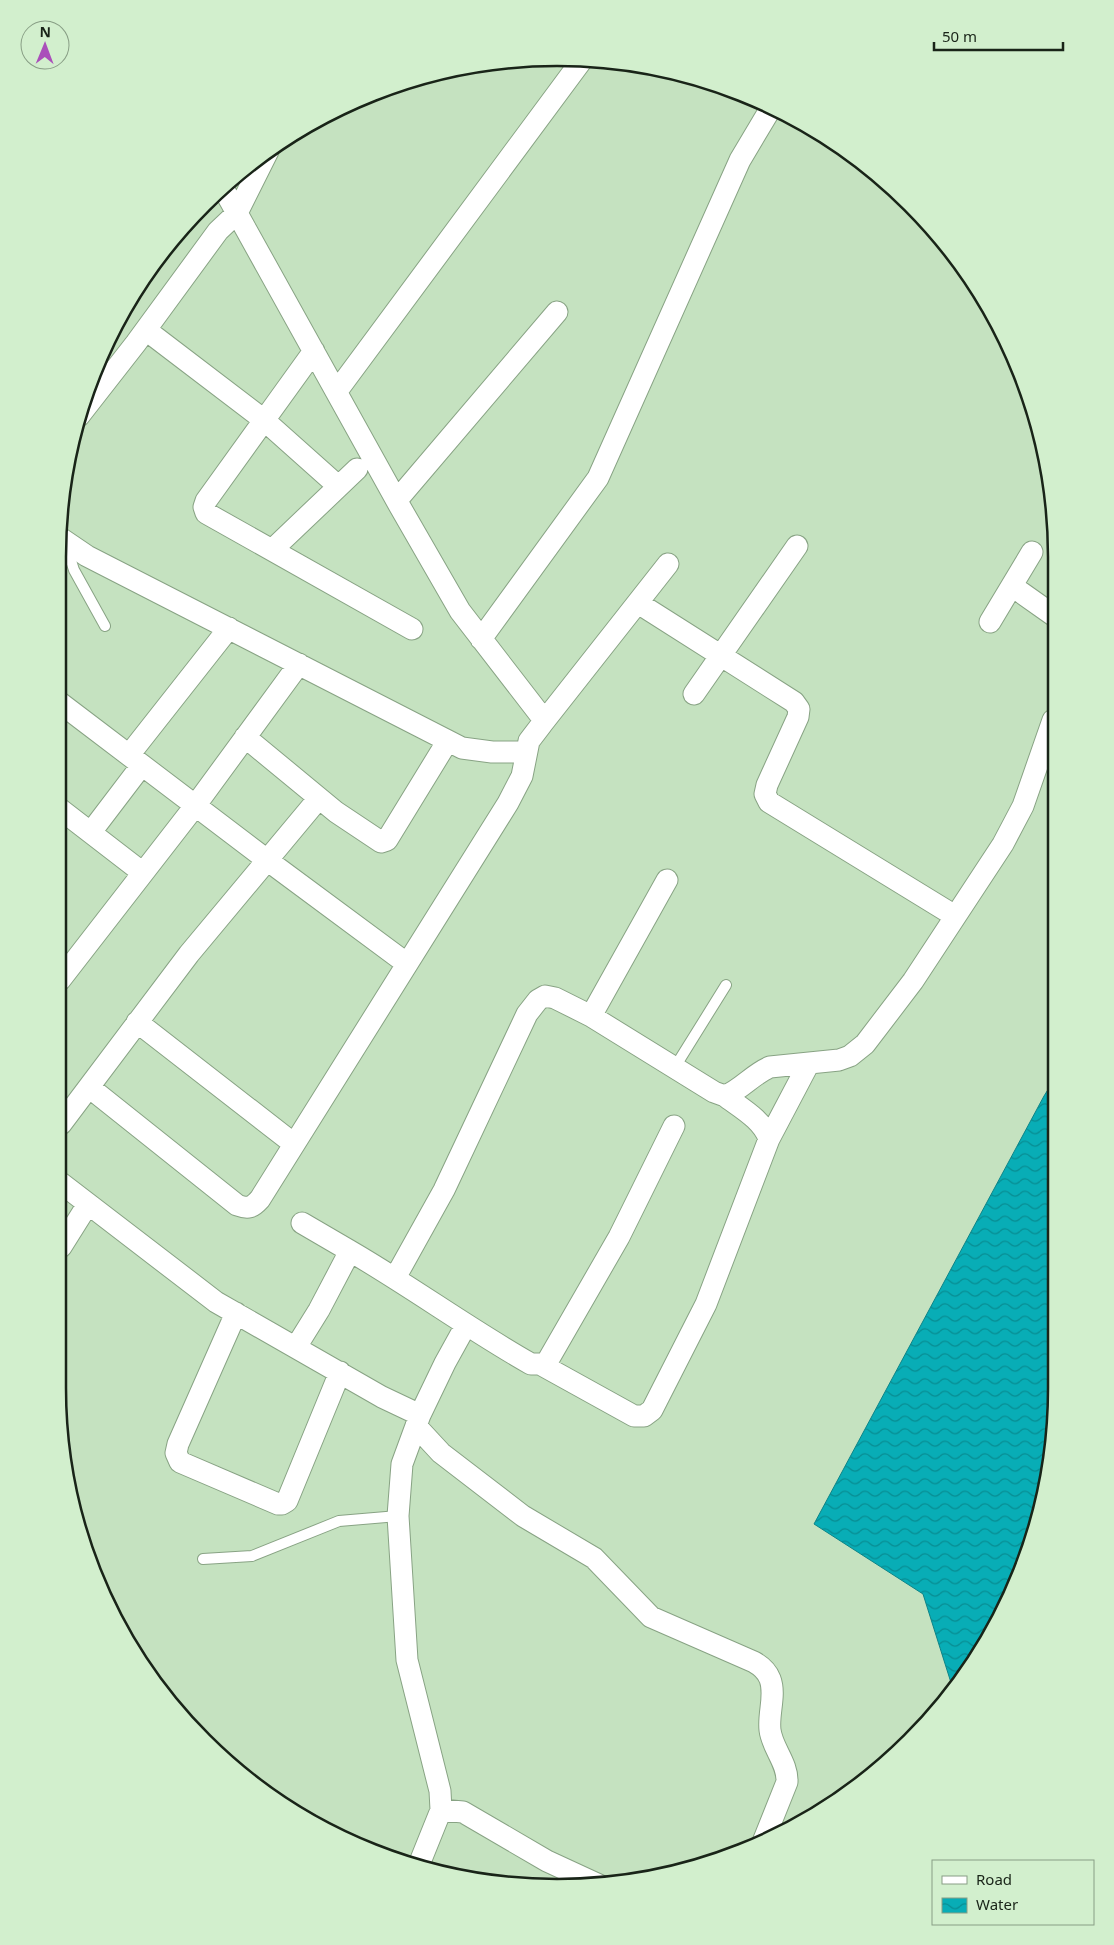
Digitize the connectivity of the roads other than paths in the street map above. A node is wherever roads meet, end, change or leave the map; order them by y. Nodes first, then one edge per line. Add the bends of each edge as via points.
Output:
1 (577, 67) edge
2 (767, 114) edge
3 (260, 166) edge
4 (226, 194) edge
5 (237, 213) junction
6 (557, 312) dead end
7 (146, 330) junction
8 (314, 351) junction
9 (337, 391) junction
10 (92, 399) edge
11 (264, 420) junction
12 (357, 469) dead end
13 (338, 486) junction
14 (396, 500) junction
15 (66, 542) edge
16 (797, 546) dead end
17 (272, 550) junction
18 (66, 551) edge
19 (1032, 552) dead end
20 (668, 564) dead end
21 (1012, 586) junction
22 (638, 603) junction
23 (1048, 611) edge
24 (990, 622) dead end
25 (105, 626) dead end
26 (229, 628) junction
27 (412, 629) dead end
28 (481, 639) junction
29 (721, 656) junction
30 (299, 664) junction
31 (694, 694) dead end
32 (66, 707) edge
33 (1048, 734) edge
34 (534, 736) junction
35 (245, 737) junction
36 (447, 742) junction
37 (136, 760) junction
38 (319, 798) junction
39 (195, 806) junction
40 (66, 813) edge
41 (91, 832) junction
42 (267, 860) junction
43 (142, 873) junction
44 (667, 880) dead end
45 (955, 916) junction
46 (406, 964) junction
47 (66, 972) edge
48 (726, 985) dead end
49 (591, 1016) junction
50 (137, 1022) junction
51 (809, 1063) junction
52 (675, 1067) junction
53 (88, 1087) junction
54 (725, 1096) junction
55 (66, 1117) edge
56 (674, 1126) dead end
57 (770, 1139) junction
58 (294, 1144) junction
59 (66, 1188) edge
60 (88, 1204) junction
61 (302, 1223) dead end
62 (66, 1239) edge
63 (350, 1251) junction
64 (395, 1278) junction
65 (236, 1313) junction
66 (466, 1325) junction
67 (296, 1347) junction
68 (540, 1364) junction
69 (340, 1372) junction
70 (418, 1421) junction
71 (398, 1516) junction
72 (203, 1559) dead end
73 (441, 1810) junction
74 (769, 1830) edge
75 (421, 1859) edge
76 (584, 1878) edge

1 - 9 street
2 - 28 street via 740,160 598,478
3 - 5 street
4 - 5 street
5 - 7 street via 218,231
5 - 8 street
6 - 14 street
7 - 10 street
7 - 11 street
8 - 9 street
8 - 11 street
9 - 14 street
11 - 13 street
11 - 17 street via 204,507 206,513
12 - 13 street
13 - 17 street
14 - 28 street via 460,611
15 - 26 street via 87,556
16 - 29 street
17 - 27 street
18 - 25 lane
19 - 21 street
20 - 22 street
21 - 23 street
21 - 24 street
22 - 29 street
22 - 34 street
26 - 30 street
26 - 37 street
28 - 34 street via 541,716
29 - 31 street
29 - 45 street via 794,702 798,709 798,717 767,785 765,794 770,802
30 - 35 street
30 - 36 street
32 - 37 street
33 - 45 street via 1023,806 1003,844
34 - 36 street via 492,752 462,748
34 - 46 street via 522,776 508,803
35 - 38 street
35 - 39 street
36 - 38 street via 387,840 381,842 373,838
37 - 39 street
37 - 41 street
38 - 42 street
39 - 42 street
39 - 43 street
40 - 41 street
41 - 43 street
42 - 46 street
42 - 50 street
43 - 47 street
44 - 49 street
45 - 51 street via 913,982 865,1044 839,1060
46 - 58 street
48 - 52 lane
49 - 52 street
49 - 64 street via 555,998 545,996 538,1000 528,1014 444,1190
50 - 53 street
50 - 58 street
51 - 54 street via 761,1070
51 - 57 street
52 - 54 street
53 - 55 street
53 - 58 street via 246,1209 254,1207 260,1200
54 - 57 street via 761,1123
56 - 68 street via 619,1237 546,1362
57 - 68 street via 706,1304 652,1410 644,1416 634,1416
59 - 60 street
60 - 62 street
60 - 65 street via 216,1302
61 - 63 street
63 - 64 street
63 - 67 street
64 - 66 street
65 - 67 street
65 - 69 street via 178,1444 176,1453 180,1462 282,1504 287,1501
66 - 68 street via 531,1364
66 - 70 street
67 - 69 street
69 - 70 street
70 - 71 street via 402,1464
70 - 74 street via 441,1453 522,1516 594,1558 651,1617 764,1669 772,1690 771,1737 788,1773 788,1782
71 - 72 lane via 339,1521 252,1556
71 - 73 street via 407,1660 440,1791
73 - 75 street
73 - 76 street via 462,1812 547,1861

